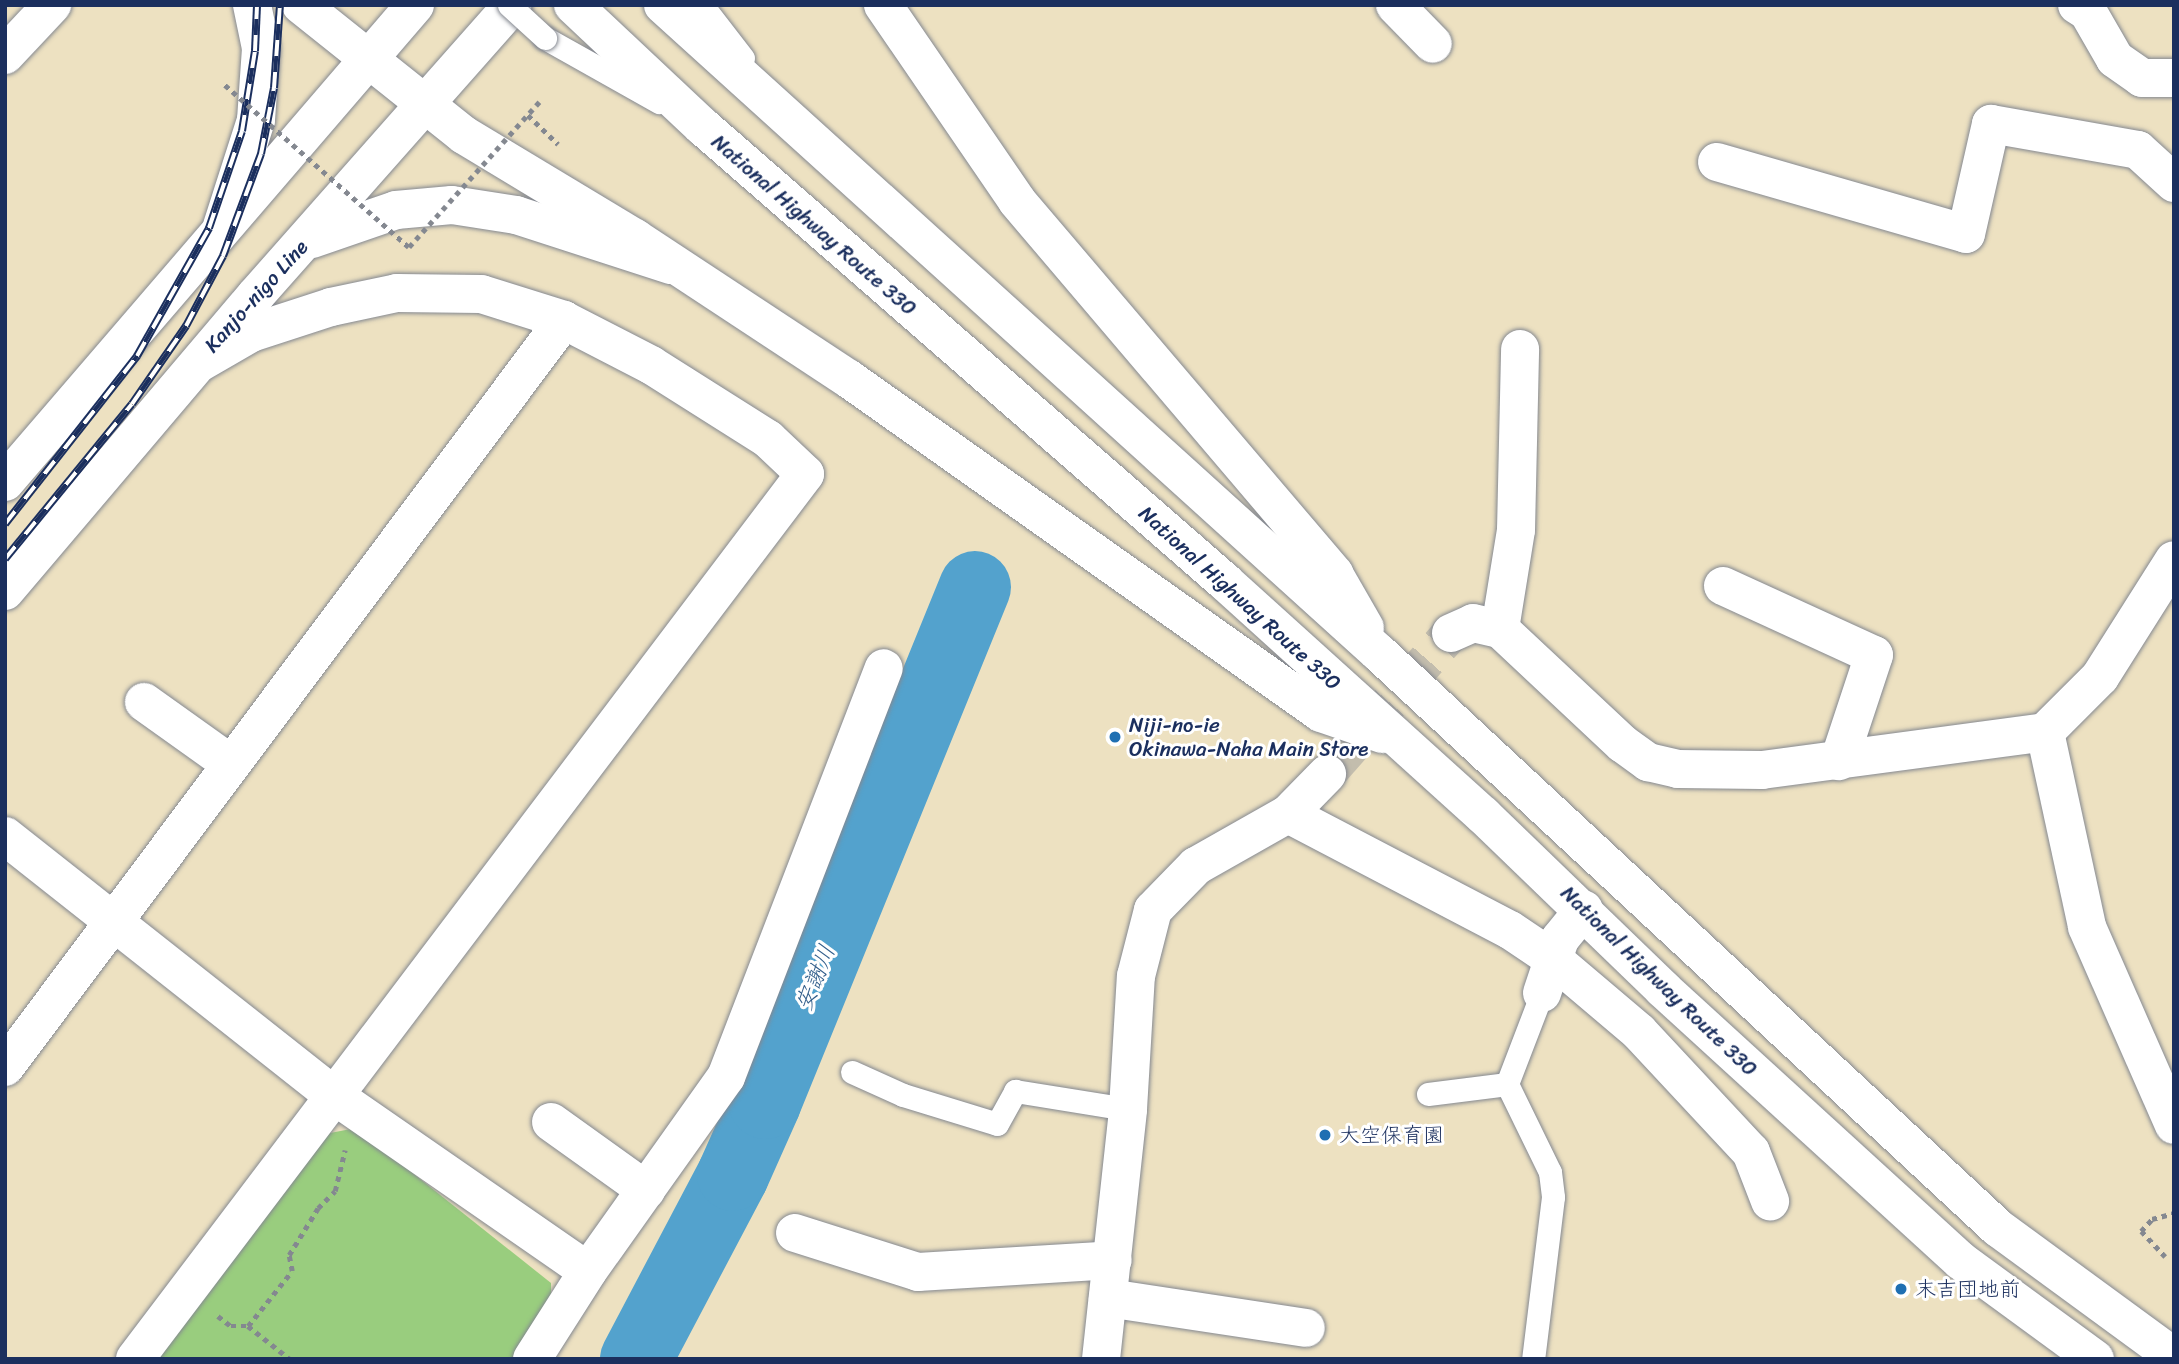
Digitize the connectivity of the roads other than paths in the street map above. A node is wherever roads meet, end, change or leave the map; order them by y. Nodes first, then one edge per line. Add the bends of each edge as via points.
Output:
1 (52, 5) edge
2 (252, 5) edge
3 (301, 5) edge
4 (415, 5) edge
5 (511, 5) edge
6 (573, 5) edge
7 (663, 5) edge
8 (702, 5) edge
9 (883, 5) edge
10 (1395, 5) edge
11 (2077, 5) edge
12 (1433, 44) dead end
13 (5, 55) edge
14 (368, 60) junction
15 (2174, 78) edge
16 (424, 103) junction
17 (791, 122) junction
18 (702, 126) junction
19 (1717, 162) dead end
20 (2174, 183) edge
21 (222, 226) junction
22 (301, 245) junction
23 (680, 268) junction
24 (564, 320) junction
25 (1520, 349) dead end
26 (194, 366) junction
27 (5, 482) edge
28 (2174, 560) edge
29 (1723, 586) dead end
30 (5, 591) edge
31 (1500, 629) junction
32 (1451, 633) tunnel mouth
33 (1379, 653) junction
34 (884, 668) dead end
35 (144, 702) dead end
36 (2045, 732) junction
37 (1397, 740) junction
38 (1839, 761) junction
39 (231, 764) junction
40 (1326, 774) tunnel mouth
41 (1288, 814) junction
42 (5, 836) edge
43 (1584, 909) junction
44 (115, 918) junction
45 (1547, 976) junction
46 (5, 1068) edge
47 (852, 1072) dead end
48 (1507, 1084) junction
49 (332, 1094) junction
50 (1428, 1094) dead end
51 (1128, 1109) junction
52 (551, 1122) dead end
53 (2174, 1125) edge
54 (646, 1190) junction
55 (1770, 1201) dead end
56 (795, 1233) dead end
57 (1113, 1260) junction
58 (588, 1271) junction
59 (1108, 1298) junction
60 (1306, 1328) dead end
61 (2174, 1357) edge
62 (135, 1359) edge
63 (532, 1359) edge
64 (1101, 1359) edge
65 (1533, 1359) edge
66 (2095, 1359) edge

1 - 13 main road
2 - 21 main road via 261,48 256,120
3 - 14 main road
4 - 14 main road
5 - 16 main road, Kanjo-nigo Line
5 - 18 lane, bridge via 545,38
6 - 18 main road, National Highway Route 330
7 - 17 main road
8 - 17 lane
9 - 33 main road via 1017,201 1334,574
10 - 12 main road
11 - 15 main road via 2088,12 2115,59 2142,78
14 - 16 main road
14 - 21 main road
16 - 22 main road, Kanjo-nigo Line
16 - 23 main road via 481,147
17 - 33 main road
18 - 37 main road, National Highway Route 330 via 1225,582
19 - 20 main road via 1966,234 1991,124 2138,150
21 - 27 main road
22 - 23 main road via 369,217 452,205 516,215
22 - 26 main road, Kanjo-nigo Line
23 - 37 main road via 849,379 1321,713
24 - 26 main road via 481,294 397,293 251,333
24 - 39 main road
24 - 49 main road via 718,404 768,439 805,474
25 - 31 main road via 1516,530
26 - 30 main road, Kanjo-nigo Line
28 - 36 main road via 2101,677
29 - 38 main road via 1874,655
31 - 32 main road via 1473,622
31 - 38 main road via 1648,762 1678,769 1762,770
33 - 61 main road via 1998,1228
34 - 54 main road via 726,1077
35 - 39 main road
36 - 38 main road
36 - 53 main road via 2087,927
37 - 43 main road, National Highway Route 330
39 - 44 main road
40 - 41 main road
41 - 45 main road via 1510,930
41 - 51 main road via 1196,866 1153,910 1136,976
42 - 44 main road
43 - 45 main road via 1560,939
43 - 66 main road, National Highway Route 330 via 1663,989 1961,1261
44 - 46 main road
44 - 49 main road
45 - 48 lane
45 - 55 main road via 1639,1032 1751,1152
47 - 51 lane via 903,1095 997,1124 1015,1091
48 - 50 lane
48 - 65 lane via 1550,1172 1553,1197
49 - 58 main road
49 - 62 main road
51 - 57 main road
52 - 54 main road
54 - 58 main road
56 - 57 main road via 918,1272
57 - 59 main road
58 - 63 main road
59 - 60 main road
59 - 64 main road

